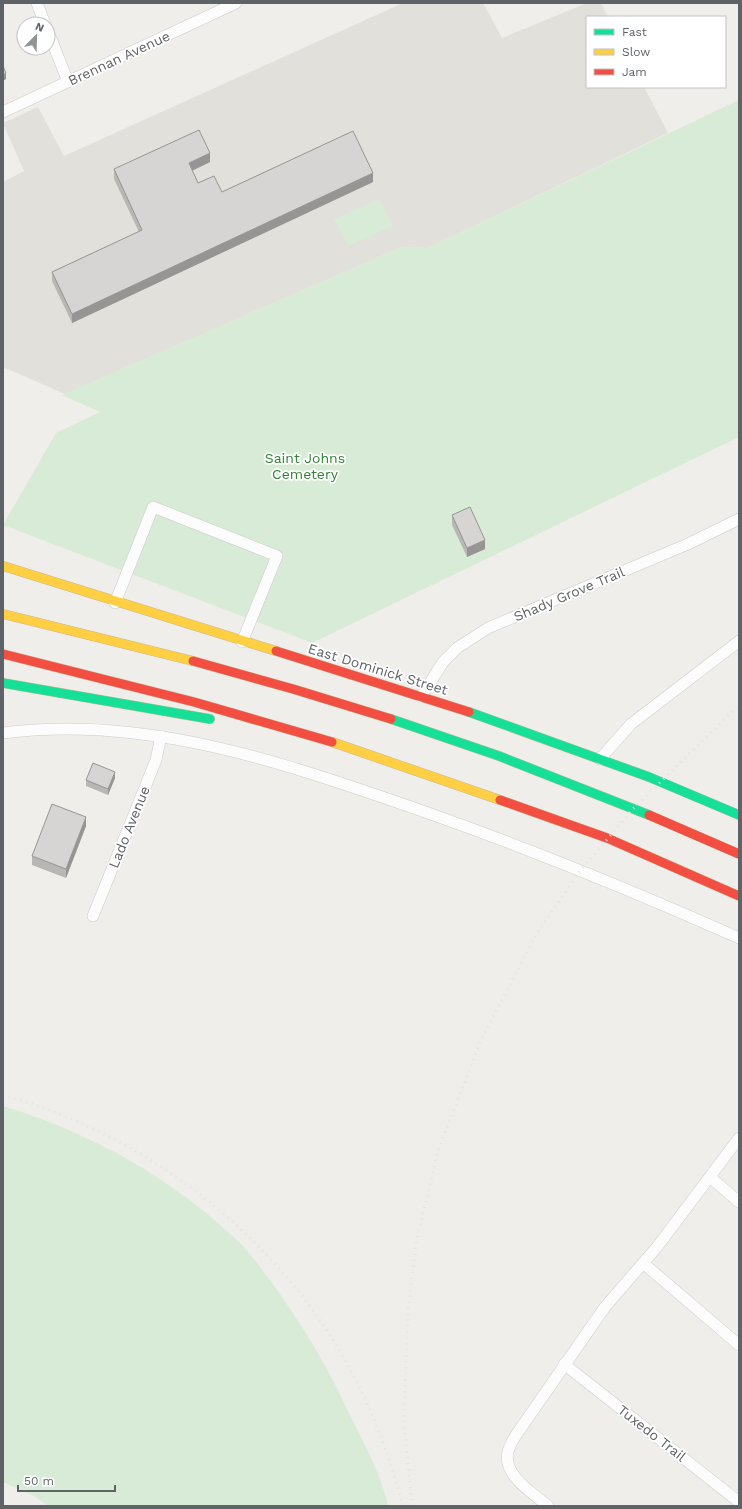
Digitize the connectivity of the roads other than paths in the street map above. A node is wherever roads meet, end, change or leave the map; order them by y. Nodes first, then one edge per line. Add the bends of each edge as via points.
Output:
1 (37, 3) edge
2 (236, 3) edge
3 (42, 16) edge
4 (56, 51) edge
5 (68, 82) junction
6 (3, 112) edge
7 (739, 519) edge
8 (3, 566) edge
9 (115, 603) junction
10 (3, 614) edge
11 (739, 641) edge
12 (242, 642) junction
13 (3, 654) edge
14 (3, 684) edge
15 (422, 697) junction
16 (3, 734) edge
17 (161, 736) junction
18 (326, 740) junction
19 (600, 759) junction
20 (739, 815) edge
21 (739, 854) edge
22 (739, 896) edge
23 (93, 916) dead end
24 (739, 938) edge
25 (739, 1138) edge
26 (710, 1178) junction
27 (739, 1202) edge
28 (643, 1263) junction
29 (739, 1345) edge
30 (564, 1364) junction
31 (739, 1502) edge
32 (548, 1506) edge

1 - 3 street
2 - 5 street, Brennan Avenue
4 - 5 street
5 - 6 street, Brennan Avenue
7 - 15 street, Shady Grove Trail via 688,544 488,628 444,662
8 - 9 highway, East Dominick Street
9 - 12 highway, East Dominick Street
9 - 12 street via 153,507 276,556
10 - 21 highway via 278,684 407,724 550,774
11 - 19 street via 631,724
12 - 15 highway, East Dominick Street
13 - 18 highway via 194,702
14 - 18 highway
15 - 19 highway, East Dominick Street
16 - 17 street via 43,730 104,731
17 - 23 street, Lado Avenue via 156,760
17 - 24 street via 223,748 301,769 447,818 615,884
18 - 22 highway via 607,838
19 - 20 highway, East Dominick Street
25 - 26 street
26 - 27 street
26 - 28 street
28 - 29 street
28 - 30 street via 606,1307
30 - 31 street, Tuxedo Trail
30 - 32 street via 516,1435 507,1453 509,1468 517,1479

